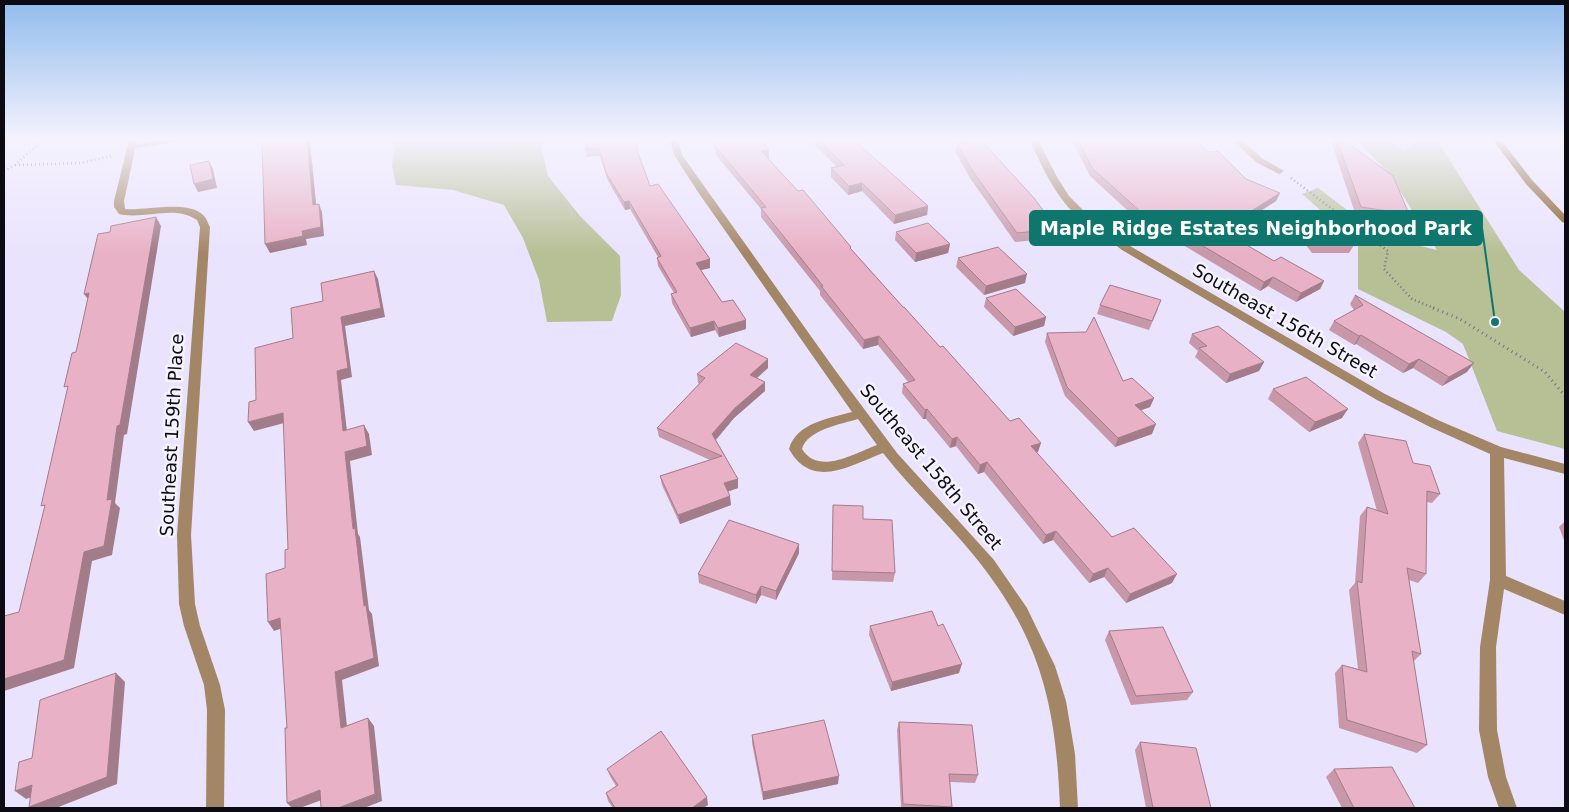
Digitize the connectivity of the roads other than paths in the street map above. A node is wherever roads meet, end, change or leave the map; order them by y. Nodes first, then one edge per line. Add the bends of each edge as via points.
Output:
1 (124, 178) edge
2 (693, 178) edge
3 (1054, 178) edge
4 (1525, 178) edge
5 (1565, 220) edge
6 (861, 414) junction
7 (885, 447) junction
8 (1497, 451) junction
9 (1565, 469) edge
10 (1498, 580) junction
11 (1565, 608) edge
12 (215, 808) edge
13 (1068, 808) edge
14 (1508, 808) edge

1 - 12 street, Southeast 159th Place via 119,201 122,212 180,210 199,215 205,227 184,535 187,604 212,684 216,710
2 - 6 street, Southeast 158th Street via 744,254
3 - 8 street, Southeast 156th Street via 1066,198 1126,248 1381,397
4 - 5 main road
6 - 7 street, Southeast 158th Street
6 - 7 street via 802,435 797,441 799,456 805,462 824,467
7 - 13 street, Southeast 158th Street via 991,567 1030,627 1058,704 1067,760
8 - 9 street, Southeast 156th Street
8 - 10 street
10 - 11 street
10 - 14 street via 1488,646 1488,730 1497,777

